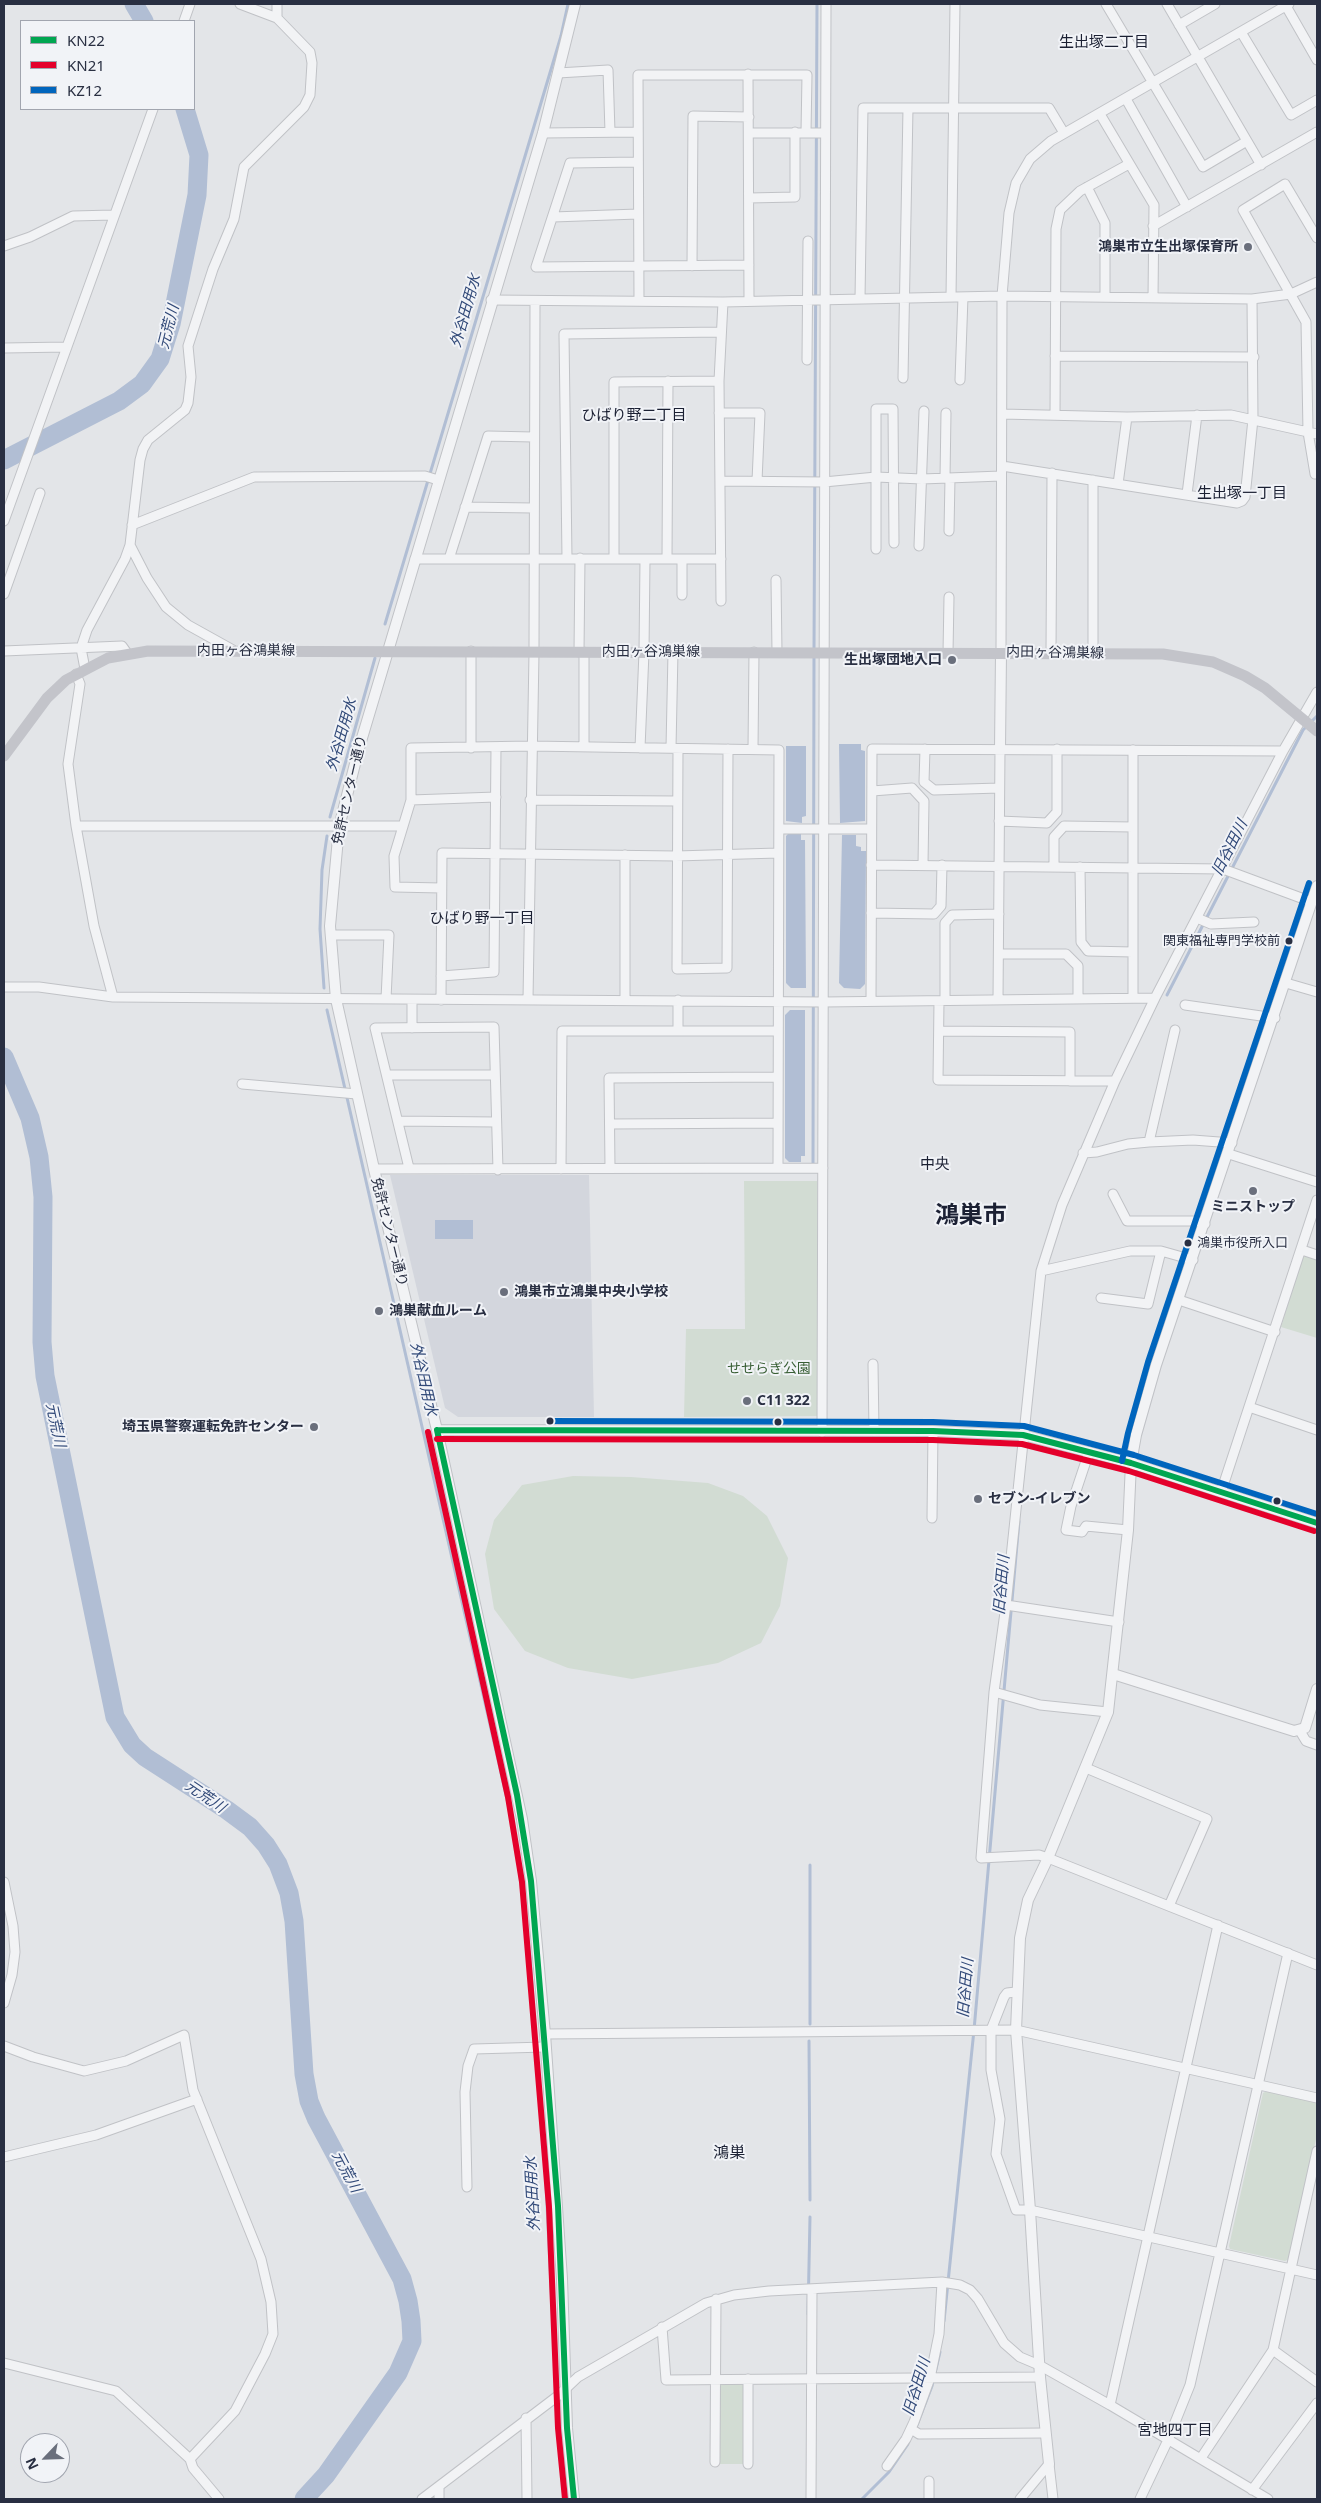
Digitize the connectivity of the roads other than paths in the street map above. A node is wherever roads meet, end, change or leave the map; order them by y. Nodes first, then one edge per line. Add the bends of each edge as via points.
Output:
1 (190, 4) edge
2 (240, 4) edge
3 (278, 4) edge
4 (575, 4) edge
5 (826, 4) edge
6 (956, 4) edge
7 (1167, 4) edge
8 (1215, 4) edge
9 (1110, 5) edge
10 (1288, 5) edge
11 (276, 18) junction
12 (184, 20) edge
13 (1179, 25) junction
14 (1241, 32) junction
15 (1197, 57) junction
16 (1317, 60) edge
17 (558, 73) junction
18 (748, 74) junction
19 (1153, 82) junction
20 (1126, 99) junction
21 (1317, 100) edge
22 (954, 107) junction
23 (908, 108) junction
24 (153, 110) edge
25 (1100, 114) junction
26 (749, 117) junction
27 (610, 132) junction
28 (637, 132) junction
29 (795, 132) junction
30 (806, 132) junction
31 (1317, 132) edge
32 (543, 133) junction
33 (749, 133) junction
34 (826, 133) junction
35 (1064, 133) junction
36 (1247, 141) junction
37 (637, 162) junction
38 (1129, 164) junction
39 (1261, 165) junction
40 (1087, 187) junction
41 (749, 198) junction
42 (1187, 207) junction
43 (638, 214) junction
44 (113, 216) junction
45 (553, 217) junction
46 (1153, 226) junction
47 (1317, 238) edge
48 (808, 241) dead end
49 (4, 246) edge
50 (749, 265) junction
51 (692, 266) junction
52 (639, 267) junction
53 (1317, 282) edge
54 (1291, 294) junction
55 (1002, 296) junction
56 (1054, 296) junction
57 (950, 297) junction
58 (963, 297) junction
59 (1105, 297) junction
60 (906, 298) junction
61 (1153, 298) junction
62 (860, 299) junction
63 (1252, 299) junction
64 (491, 300) junction
65 (807, 300) junction
66 (825, 300) junction
67 (535, 301) junction
68 (638, 301) junction
69 (749, 301) junction
70 (723, 302) junction
71 (721, 332) junction
72 (66, 347) junction
73 (4, 348) edge
74 (1055, 356) junction
75 (1254, 357) junction
76 (807, 360) dead end
77 (903, 378) dead end
78 (960, 380) dead end
79 (668, 381) junction
80 (719, 382) junction
81 (924, 411) dead end
82 (719, 413) junction
83 (946, 413) dead end
84 (1002, 414) junction
85 (1056, 415) junction
86 (1197, 415) junction
87 (1127, 417) junction
88 (1253, 419) junction
89 (1313, 433) edge
90 (534, 437) junction
91 (1001, 471) junction
92 (1052, 473) junction
93 (1315, 474) dead end
94 (893, 476) junction
95 (876, 477) junction
96 (947, 478) junction
97 (922, 479) junction
98 (438, 480) junction
99 (1093, 480) junction
100 (720, 481) junction
101 (757, 482) junction
102 (824, 482) junction
103 (1118, 484) junction
104 (40, 493) dead end
105 (1187, 494) junction
106 (465, 507) junction
107 (533, 508) junction
108 (4, 521) edge
109 (132, 525) junction
110 (949, 531) dead end
111 (894, 543) dead end
112 (130, 545) junction
113 (919, 546) dead end
114 (876, 549) dead end
115 (532, 558) junction
116 (567, 558) junction
117 (580, 558) junction
118 (415, 559) junction
119 (449, 559) junction
120 (614, 559) junction
121 (644, 559) junction
122 (667, 559) junction
123 (682, 559) junction
124 (721, 559) junction
125 (776, 580) dead end
126 (4, 594) edge
127 (682, 596) dead end
128 (949, 597) dead end
129 (721, 601) dead end
130 (81, 648) junction
131 (233, 650) junction
132 (4, 651) edge
133 (388, 651) junction
134 (471, 651) junction
135 (582, 652) junction
136 (644, 652) junction
137 (673, 652) junction
138 (754, 652) junction
139 (777, 652) junction
140 (127, 653) junction
141 (534, 653) junction
142 (824, 653) junction
143 (948, 653) junction
144 (1002, 653) junction
145 (1051, 653) junction
146 (1092, 654) junction
147 (80, 671) junction
148 (1317, 692) edge
149 (1302, 718) junction
150 (1317, 731) edge
151 (531, 746) junction
152 (496, 747) junction
153 (584, 747) junction
154 (471, 748) junction
155 (640, 748) junction
156 (675, 748) junction
157 (728, 749) junction
158 (925, 749) junction
159 (1000, 749) junction
160 (1057, 749) junction
161 (753, 750) junction
162 (1134, 750) junction
163 (1283, 751) junction
164 (4, 756) edge
165 (999, 788) junction
166 (872, 791) junction
167 (496, 797) junction
168 (411, 800) junction
169 (530, 800) junction
170 (677, 801) junction
171 (999, 821) junction
172 (76, 826) junction
173 (403, 826) junction
174 (339, 827) junction
175 (1132, 827) junction
176 (779, 829) junction
177 (824, 829) junction
178 (871, 829) junction
179 (727, 853) junction
180 (530, 854) junction
181 (778, 854) junction
182 (495, 855) junction
183 (626, 855) junction
184 (676, 856) junction
185 (872, 865) junction
186 (923, 865) junction
187 (942, 865) junction
188 (998, 866) junction
189 (1054, 867) junction
190 (1080, 867) junction
191 (1132, 868) junction
192 (1223, 869) junction
193 (1317, 886) edge
194 (441, 888) junction
195 (1312, 902) junction
196 (871, 913) junction
197 (999, 914) junction
198 (1198, 918) junction
199 (1254, 922) dead end
200 (331, 935) junction
201 (1132, 952) junction
202 (998, 954) junction
203 (441, 976) junction
204 (1286, 983) junction
205 (4, 987) edge
206 (1317, 992) edge
207 (113, 997) junction
208 (1133, 998) junction
209 (1154, 998) junction
210 (336, 999) junction
211 (386, 999) junction
212 (528, 999) junction
213 (1078, 999) junction
214 (412, 1000) junction
215 (441, 1000) junction
216 (625, 1000) junction
217 (678, 1000) junction
218 (778, 1000) junction
219 (942, 1000) junction
220 (998, 1000) junction
221 (871, 1001) junction
222 (824, 1002) junction
223 (1185, 1005) dead end
224 (1275, 1018) junction
225 (412, 1028) junction
226 (1175, 1030) dead end
227 (678, 1031) junction
228 (778, 1031) junction
229 (939, 1031) junction
230 (495, 1074) junction
231 (387, 1075) junction
232 (777, 1077) junction
233 (1070, 1080) junction
234 (1115, 1081) junction
235 (242, 1084) dead end
236 (357, 1094) junction
237 (398, 1121) junction
238 (496, 1122) junction
239 (778, 1123) junction
240 (610, 1124) junction
241 (1149, 1142) junction
242 (1232, 1143) junction
243 (1083, 1152) junction
244 (1229, 1154) junction
245 (778, 1167) junction
246 (409, 1168) junction
247 (610, 1168) junction
248 (823, 1168) junction
249 (374, 1169) junction
250 (561, 1169) junction
251 (498, 1170) junction
252 (1317, 1182) edge
253 (1113, 1194) dead end
254 (1317, 1200) edge
255 (1205, 1224) junction
256 (1302, 1250) junction
257 (1161, 1251) junction
258 (1317, 1255) edge
259 (1193, 1260) junction
260 (1041, 1271) junction
261 (1101, 1298) dead end
262 (1179, 1300) junction
263 (1275, 1332) junction
264 (873, 1364) dead end
265 (1249, 1407) junction
266 (437, 1430) junction
267 (1317, 1430) edge
268 (874, 1431) junction
269 (934, 1431) junction
270 (822, 1432) junction
271 (1023, 1436) junction
272 (1089, 1452) junction
273 (1131, 1463) junction
274 (1221, 1492) junction
275 (932, 1518) dead end
276 (1317, 1523) edge
277 (1128, 1530) junction
278 (1006, 1605) junction
279 (1118, 1622) junction
280 (1113, 1674) junction
281 (1317, 1689) edge
282 (994, 1692) junction
283 (1108, 1712) junction
284 (1300, 1731) junction
285 (1317, 1745) edge
286 (1086, 1768) junction
287 (1048, 1858) junction
288 (4, 1882) edge
289 (1169, 1906) junction
290 (1218, 1925) junction
291 (1288, 1953) junction
292 (1317, 1965) edge
293 (1016, 1992) junction
294 (4, 2003) edge
295 (991, 2030) junction
296 (1016, 2030) junction
297 (545, 2034) junction
298 (4, 2046) edge
299 (545, 2047) junction
300 (1186, 2068) junction
301 (1260, 2085) junction
302 (1317, 2098) edge
303 (197, 2099) junction
304 (1317, 2151) edge
305 (4, 2157) edge
306 (466, 2187) dead end
307 (1030, 2210) junction
308 (1150, 2238) junction
309 (1220, 2254) junction
310 (1291, 2270) junction
311 (1317, 2275) edge
312 (942, 2282) junction
313 (812, 2290) junction
314 (716, 2299) junction
315 (662, 2327) junction
316 (1273, 2350) junction
317 (4, 2363) edge
318 (1039, 2365) junction
319 (1040, 2377) junction
320 (930, 2378) junction
321 (716, 2379) junction
322 (748, 2379) junction
323 (811, 2379) junction
324 (1317, 2382) edge
325 (565, 2388) junction
326 (1317, 2403) edge
327 (1110, 2405) junction
328 (526, 2418) junction
329 (911, 2429) junction
330 (1044, 2433) junction
331 (1168, 2440) junction
332 (1201, 2458) junction
333 (190, 2459) junction
334 (714, 2462) dead end
335 (748, 2464) dead end
336 (1049, 2464) junction
337 (887, 2466) dead end
338 (929, 2481) dead end
339 (439, 2486) junction
340 (1252, 2490) junction
341 (219, 2499) edge
342 (422, 2499) edge
343 (439, 2499) edge
344 (527, 2499) edge
345 (574, 2499) edge
346 (810, 2499) edge
347 (929, 2499) edge
348 (1020, 2499) edge
349 (1053, 2499) edge
350 (1140, 2499) edge
351 (1268, 2499) edge

1 - 12 street
2 - 11 street
3 - 11 street
4 - 17 street, 免許センター通り
5 - 34 street
6 - 22 street
7 - 13 street
8 - 13 street
9 - 19 street
10 - 14 street
10 - 16 street
11 - 109 street via 310,52 310,95 304,107 244,167 234,219 213,269 188,346 191,377 188,403 185,410 148,440 143,449
13 - 15 street
14 - 15 street
14 - 21 street via 1291,115
15 - 19 street
15 - 36 street
17 - 27 street via 608,70
17 - 32 street, 免許センター通り
18 - 26 street
18 - 28 street via 638,75
18 - 30 street via 807,75
19 - 20 street
19 - 36 street via 1203,167
20 - 25 street
20 - 42 street
22 - 23 street
22 - 35 street via 1049,108
22 - 57 street
23 - 60 street
23 - 62 street via 863,108
24 - 44 street
25 - 35 street
25 - 38 street
26 - 33 street
26 - 51 street via 693,116
27 - 28 street
27 - 32 street
28 - 37 street
29 - 30 street
29 - 33 street
29 - 41 street via 795,197
30 - 34 street
31 - 39 street
32 - 64 street, 免許センター通り
33 - 41 street
34 - 66 street
35 - 55 street via 1030,159 1016,184 1009,214
36 - 39 street
37 - 43 street
37 - 45 street via 570,163
38 - 40 street
38 - 46 street via 1154,205
39 - 42 street
40 - 56 street via 1060,210 1056,229
40 - 59 street via 1105,223
41 - 50 street
42 - 46 street
43 - 45 street
43 - 52 street
44 - 49 street via 73,216
44 - 72 street
45 - 52 street via 536,267
46 - 61 street
47 - 54 street via 1285,184 1243,210
48 - 65 street
50 - 51 street
50 - 69 street
51 - 52 street
52 - 68 street
53 - 54 street
54 - 63 street
54 - 89 street via 1306,322
55 - 56 street
55 - 58 street
55 - 84 street
56 - 59 street
56 - 74 street
57 - 58 street
57 - 60 street
58 - 78 street
59 - 61 street
60 - 62 street
60 - 77 street
61 - 63 street
62 - 66 street
63 - 75 street
64 - 67 street
64 - 98 street, 免許センター通り
65 - 66 street
65 - 69 street
65 - 76 street
66 - 102 street
67 - 68 street
67 - 90 street
68 - 70 street
69 - 70 street
70 - 71 street
71 - 80 street
71 - 116 street via 564,334
72 - 73 street
72 - 108 street
74 - 75 street
74 - 85 street
75 - 88 street
79 - 80 street
79 - 120 street via 614,382
79 - 122 street
80 - 82 street
81 - 97 street
82 - 100 street
82 - 101 street via 760,413
83 - 96 street
84 - 85 street
84 - 91 street
85 - 87 street
86 - 87 street
86 - 88 street
86 - 105 street
87 - 103 street
88 - 89 street
88 - 105 street via 1242,501
89 - 93 street
90 - 106 street via 488,436
90 - 107 street
91 - 92 street
91 - 96 street
91 - 144 street
92 - 99 street
92 - 145 street
94 - 95 street
94 - 95 street via 893,410 876,409
94 - 97 street
94 - 111 street
95 - 102 street
95 - 114 street
96 - 97 street
96 - 110 street
97 - 113 street
98 - 109 street via 425,476 254,477
98 - 118 street, 免許センター通り
99 - 103 street
99 - 146 street
100 - 101 street
100 - 124 street
101 - 102 street
102 - 142 street
103 - 105 street
104 - 126 street
106 - 107 street
106 - 119 street
107 - 115 street
109 - 112 street
112 - 130 street
112 - 131 street via 166,607 188,625
115 - 116 street
115 - 119 street
115 - 141 street
116 - 117 street
117 - 120 street
117 - 135 street
118 - 119 street
118 - 133 street, 免許センター通り
120 - 121 street
121 - 122 street
121 - 136 street
122 - 123 street
123 - 124 street
123 - 127 street
124 - 129 street
125 - 139 street
128 - 143 street
130 - 132 street
130 - 140 street via 122,646
130 - 147 street
131 - 133 main road, 内田ヶ谷鴻巣線
131 - 140 main road, 内田ヶ谷鴻巣線
133 - 134 main road, 内田ヶ谷鴻巣線
133 - 174 street, 免許センター通り
134 - 141 main road, 内田ヶ谷鴻巣線
134 - 154 street
135 - 136 main road, 内田ヶ谷鴻巣線
135 - 141 main road, 内田ヶ谷鴻巣線
135 - 153 street
136 - 137 main road, 内田ヶ谷鴻巣線
136 - 155 street
137 - 138 main road, 内田ヶ谷鴻巣線
137 - 156 street
138 - 139 main road, 内田ヶ谷鴻巣線
138 - 161 street
139 - 142 main road, 内田ヶ谷鴻巣線
140 - 147 main road, 内田ヶ谷鴻巣線
141 - 151 street
142 - 143 main road, 内田ヶ谷鴻巣線
142 - 177 street
143 - 144 main road, 内田ヶ谷鴻巣線
144 - 145 main road, 内田ヶ谷鴻巣線
144 - 159 street
145 - 146 main road, 内田ヶ谷鴻巣線
146 - 149 main road, 内田ヶ谷鴻巣線 via 1162,654 1212,662 1245,676
147 - 164 main road, 内田ヶ谷鴻巣線 via 47,698
147 - 172 street via 68,764
148 - 149 street
149 - 150 main road, 内田ヶ谷鴻巣線
149 - 163 street
151 - 152 street
151 - 153 street
151 - 169 street
152 - 154 street
152 - 167 street
153 - 155 street
154 - 168 street via 412,748
155 - 156 street
156 - 157 street
156 - 170 street
157 - 161 street
157 - 179 street
158 - 159 street
158 - 165 street via 924,782 934,790
158 - 166 street via 872,749
159 - 160 street
159 - 165 street
160 - 162 street
160 - 171 street via 1057,812 1047,823
161 - 176 street via 779,750
162 - 163 street
162 - 175 street
163 - 192 street
165 - 171 street
166 - 178 street
166 - 186 street via 912,788 924,801
167 - 168 street
167 - 182 street
168 - 173 street
169 - 170 street
169 - 180 street
170 - 184 street
171 - 188 street
172 - 174 street
172 - 207 street via 94,926
173 - 174 street
173 - 194 street via 394,856 395,887
174 - 200 street, 免許センター通り via 332,884
175 - 189 street via 1064,826 1054,837
175 - 191 street
176 - 177 street
176 - 181 street
177 - 178 street
177 - 222 street
178 - 185 street
179 - 181 street
179 - 184 street
179 - 184 street via 727,968 676,969
180 - 182 street
180 - 183 street
180 - 212 street
181 - 218 street
182 - 194 street via 442,853
182 - 203 street via 494,972
183 - 184 street
183 - 216 street
185 - 186 street
185 - 196 street
186 - 187 street
187 - 188 street
187 - 196 street via 941,906 934,914
188 - 189 street
188 - 197 street
189 - 190 street
190 - 191 street
190 - 201 street via 1081,942 1088,951
191 - 192 street
191 - 201 street
192 - 195 street
192 - 198 street
193 - 195 street
194 - 203 street
195 - 204 street
196 - 221 street
197 - 202 street
197 - 219 street via 952,915 945,922
198 - 199 street via 1211,924
198 - 209 street
200 - 210 street, 免許センター通り
200 - 211 street via 389,935
201 - 208 street
202 - 213 street via 1066,954 1078,966
202 - 220 street
203 - 215 street
204 - 206 street
204 - 224 street
205 - 207 street via 39,987
207 - 210 street
208 - 209 street
208 - 213 street
209 - 234 street
210 - 211 street
210 - 236 street, 免許センター通り
211 - 214 street
212 - 215 street
212 - 216 street
213 - 220 street
214 - 215 street
214 - 225 street
216 - 217 street
217 - 218 street
217 - 227 street
218 - 222 street
218 - 228 street
219 - 220 street
219 - 221 street
219 - 229 street
221 - 222 street
222 - 248 street
223 - 224 street
224 - 242 street
225 - 230 street via 494,1027
225 - 231 street via 375,1028
226 - 241 street
227 - 228 street
227 - 250 street via 562,1031
228 - 232 street
229 - 233 street via 1070,1032
229 - 233 street via 938,1080
230 - 231 street
230 - 238 street
231 - 237 street
232 - 239 street
232 - 240 street via 610,1078
233 - 234 street
234 - 243 street
235 - 236 street
236 - 249 street, 免許センター通り
237 - 238 street
237 - 246 street
238 - 251 street
239 - 240 street
239 - 245 street
240 - 247 street
241 - 242 street via 1194,1140
241 - 243 street
242 - 244 street
243 - 260 street
244 - 252 street
244 - 255 street
245 - 247 street
245 - 248 street
246 - 249 street
246 - 251 street
247 - 250 street
248 - 270 street
249 - 266 street, 免許センター通り
250 - 251 street
253 - 255 street via 1127,1221 1196,1221
254 - 256 street
255 - 259 street
256 - 258 street
256 - 263 street
257 - 259 street
257 - 260 street via 1130,1251
257 - 261 street via 1148,1304
259 - 262 street
260 - 271 street
262 - 263 street
262 - 273 street via 1156,1365
263 - 265 street
264 - 268 street
265 - 267 street
265 - 274 street
266 - 270 street
266 - 297 street, 免許センター通り via 522,1819
268 - 269 street
268 - 270 street
269 - 271 street
269 - 275 street
271 - 272 street
271 - 278 street
272 - 273 street
272 - 277 street via 1066,1530 1082,1532 1086,1526
273 - 274 street
273 - 277 street
274 - 276 street
277 - 279 street
278 - 279 street
278 - 282 street
279 - 280 street
280 - 283 street
280 - 284 street via 1294,1732
281 - 284 street via 1305,1728
282 - 283 street via 1040,1705
282 - 287 street via 981,1858 1039,1855
283 - 286 street
284 - 285 street via 1306,1741
286 - 287 street
286 - 289 street via 1207,1819
287 - 289 street
287 - 293 street via 1025,1910
288 - 294 street via 15,1952
289 - 290 street
290 - 291 street
290 - 300 street
291 - 292 street
291 - 301 street
293 - 295 street via 1004,1997
293 - 296 street
295 - 296 street
295 - 297 street
295 - 307 street via 991,2070 1000,2119 996,2154 1016,2210
296 - 300 street
296 - 307 street
297 - 299 street, 免許センター通り
298 - 303 street via 84,2071 126,2061 184,2035
299 - 306 street via 474,2048 465,2092
299 - 325 street, 免許センター通り via 562,2279
300 - 301 street
300 - 308 street
301 - 302 street
301 - 309 street
303 - 305 street via 96,2135
303 - 333 street via 261,2259 271,2302 273,2334 235,2411
304 - 310 street
307 - 308 street
307 - 318 street
308 - 309 street
308 - 327 street
309 - 310 street
309 - 331 street via 1190,2385
310 - 311 street
310 - 316 street
312 - 313 street
312 - 318 street via 970,2290 1011,2351
312 - 320 street
313 - 314 street via 769,2291
313 - 323 street
314 - 315 street
314 - 321 street
315 - 321 street via 666,2380
315 - 325 street via 578,2376
316 - 324 street
316 - 332 street
317 - 333 street via 116,2391
318 - 319 street
318 - 327 street
319 - 320 street
319 - 330 street
320 - 323 street
320 - 329 street
321 - 322 street
321 - 334 street
322 - 323 street
322 - 335 street
323 - 346 street
325 - 328 street
325 - 345 street, 免許センター通り
326 - 340 street
327 - 331 street
328 - 339 street
328 - 344 street
329 - 330 street via 919,2434
329 - 337 street
330 - 336 street
331 - 332 street
331 - 350 street
332 - 340 street
333 - 341 street via 193,2468
336 - 348 street
336 - 349 street
338 - 347 street
339 - 342 street
339 - 343 street
340 - 351 street

